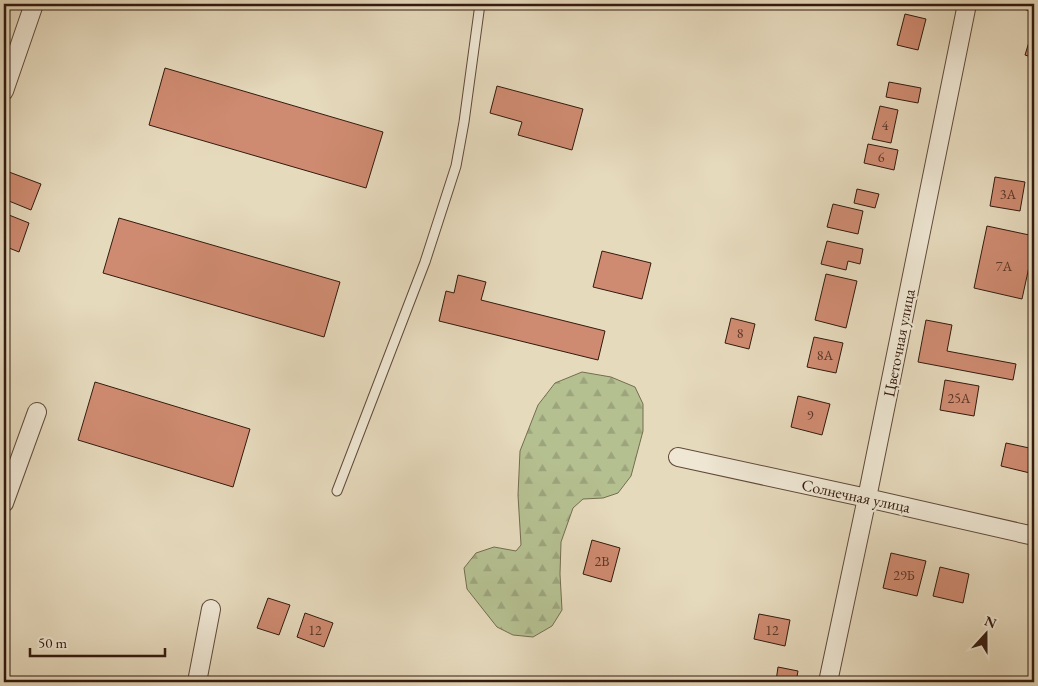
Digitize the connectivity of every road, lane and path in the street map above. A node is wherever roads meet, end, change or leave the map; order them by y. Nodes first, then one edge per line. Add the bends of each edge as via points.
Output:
1 (34, 4) edge
2 (480, 4) edge
3 (967, 4) edge
4 (7, 70) edge
5 (4, 91) edge
6 (37, 412) dead end
7 (678, 457) dead end
8 (337, 491) dead end
9 (868, 498) junction
10 (4, 503) edge
11 (1034, 536) edge
12 (211, 609) dead end
13 (197, 682) edge
14 (828, 682) edge

1 - 4 street
2 - 8 lane via 456,166 425,262
3 - 9 street, Цветочная улица
4 - 5 street
6 - 10 street
7 - 9 street, Солнечная улица
9 - 11 street, Солнечная улица
9 - 14 street, Цветочная улица
12 - 13 street

